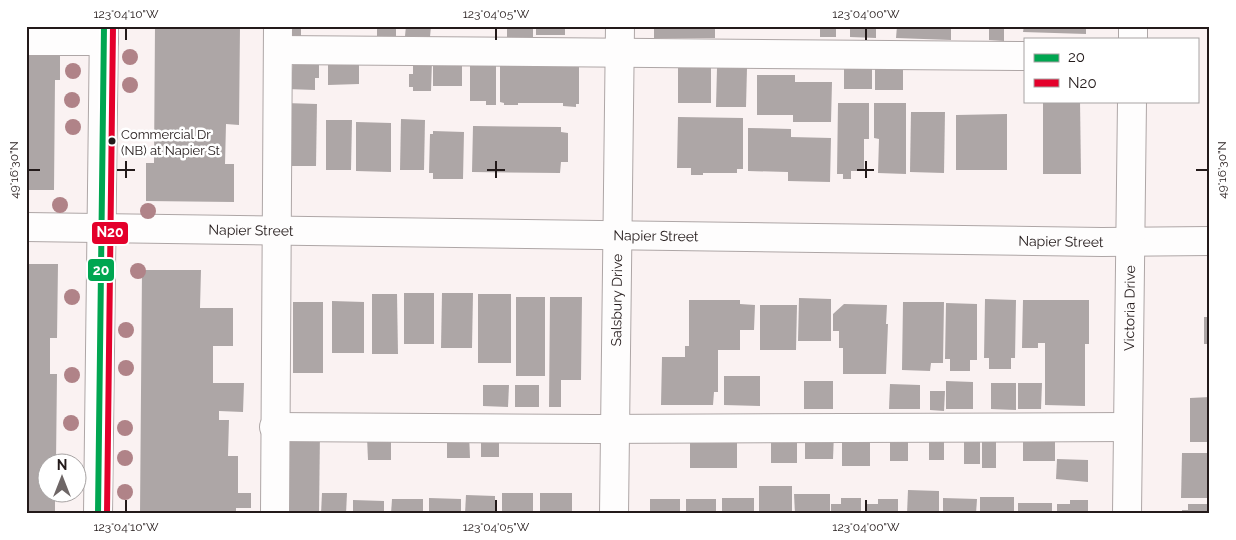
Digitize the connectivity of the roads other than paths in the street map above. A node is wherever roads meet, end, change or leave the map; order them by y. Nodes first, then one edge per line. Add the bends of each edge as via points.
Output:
1 (104, 34) edge
2 (278, 38) edge
3 (619, 39) edge
4 (26, 41) edge
5 (1024, 56) edge
6 (1132, 102) edge
7 (26, 227) edge
8 (101, 228) junction
9 (277, 230) junction
10 (618, 234) junction
11 (1210, 241) edge
12 (1130, 242) junction
13 (274, 427) junction
14 (1128, 427) junction
15 (615, 429) junction
16 (98, 514) edge
17 (275, 514) edge
18 (614, 514) edge
19 (1127, 514) edge

1 - 4 street
1 - 8 street
2 - 3 street
2 - 9 street
3 - 5 street
3 - 10 street, Salsbury Drive
6 - 12 street, Victoria Drive
7 - 8 street, Napier Street
8 - 9 street, Napier Street
8 - 16 street
9 - 10 street, Napier Street
9 - 13 street
10 - 12 street, Napier Street
10 - 15 street, Salsbury Drive
11 - 12 street, Napier Street
12 - 14 street, Victoria Drive
13 - 15 street
13 - 17 street
14 - 15 street
14 - 19 street, Victoria Drive
15 - 18 street, Salsbury Drive

